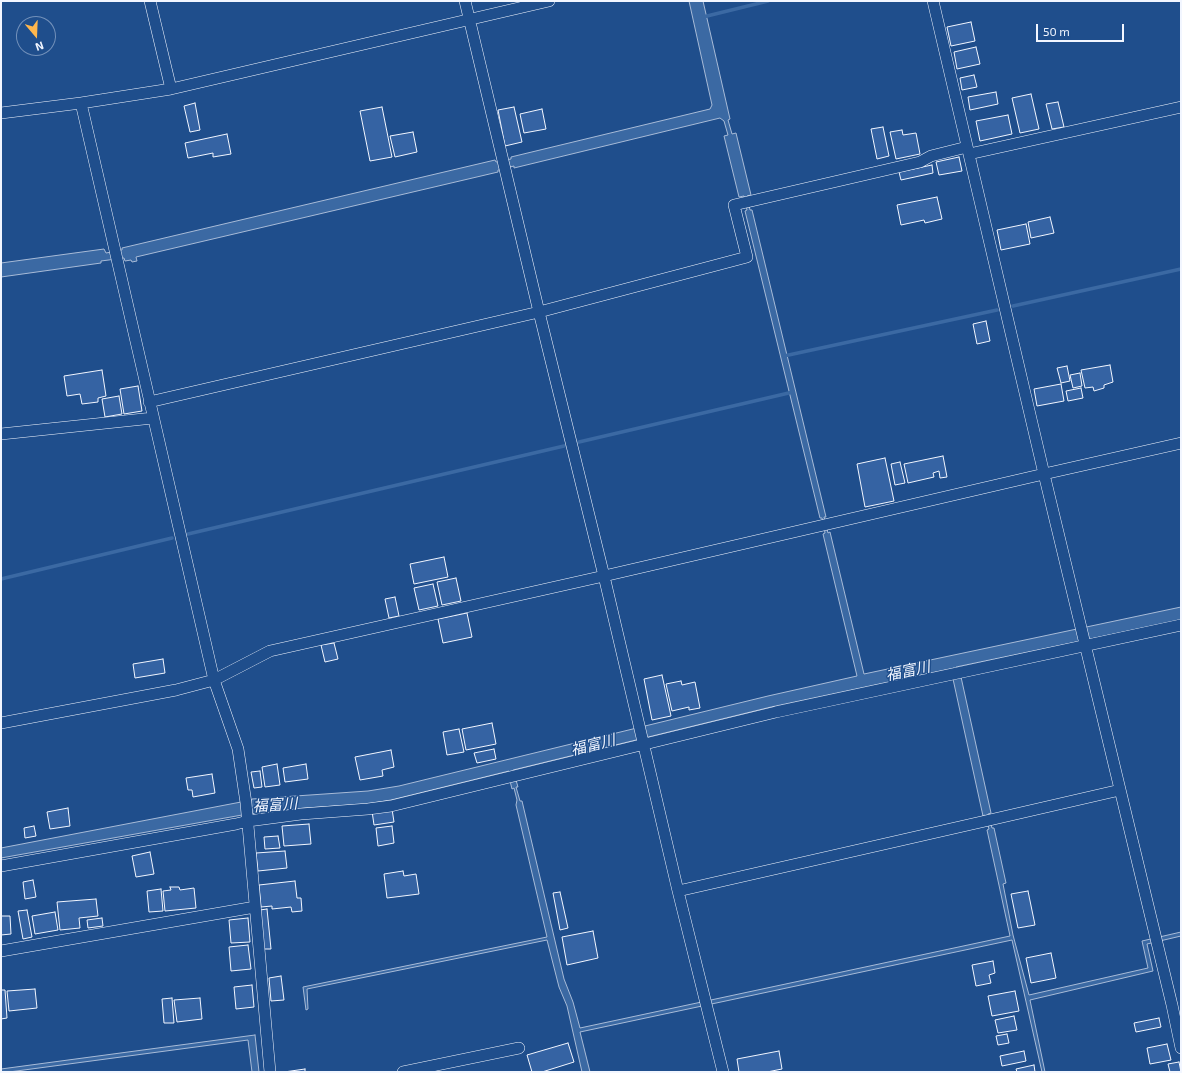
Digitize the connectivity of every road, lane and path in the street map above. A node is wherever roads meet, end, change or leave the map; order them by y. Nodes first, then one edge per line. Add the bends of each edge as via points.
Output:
1 (150, 1) edge
2 (465, 1) edge
3 (549, 1) edge
4 (933, 1) edge
5 (470, 19) junction
6 (171, 89) junction
7 (81, 103) junction
8 (1181, 107) edge
9 (1, 113) edge
10 (968, 151) junction
11 (539, 312) junction
12 (150, 402) junction
13 (153, 418) junction
14 (1, 434) edge
15 (1181, 443) edge
16 (1044, 474) junction
17 (604, 576) junction
18 (1181, 625) edge
19 (1085, 644) junction
20 (214, 680) junction
21 (1, 723) edge
22 (643, 742) junction
23 (1120, 790) junction
24 (247, 818) junction
25 (1, 866) edge
26 (678, 891) junction
27 (255, 907) junction
28 (1, 951) edge
29 (519, 1048) dead end
30 (1181, 1048) edge
31 (270, 1072) edge
32 (403, 1072) edge
33 (723, 1072) edge

1 - 6 street
2 - 5 street
3 - 5 street
4 - 10 street
5 - 6 street
5 - 11 street
6 - 7 street
7 - 9 street
7 - 12 street
8 - 10 street
10 - 11 street via 931,156 920,162 734,205 747,257
10 - 16 street
11 - 12 street
11 - 17 street
12 - 13 street
13 - 14 street
13 - 20 street
15 - 16 street
16 - 17 street
16 - 19 street
17 - 20 street via 270,651
17 - 22 street
18 - 19 street
19 - 22 street
19 - 23 street
20 - 21 street via 176,690
20 - 24 street via 238,749
22 - 24 street via 391,806
22 - 26 street
23 - 26 street
23 - 30 street
24 - 25 street via 236,824
24 - 27 street
26 - 33 street
27 - 28 street
27 - 31 street
29 - 32 street

